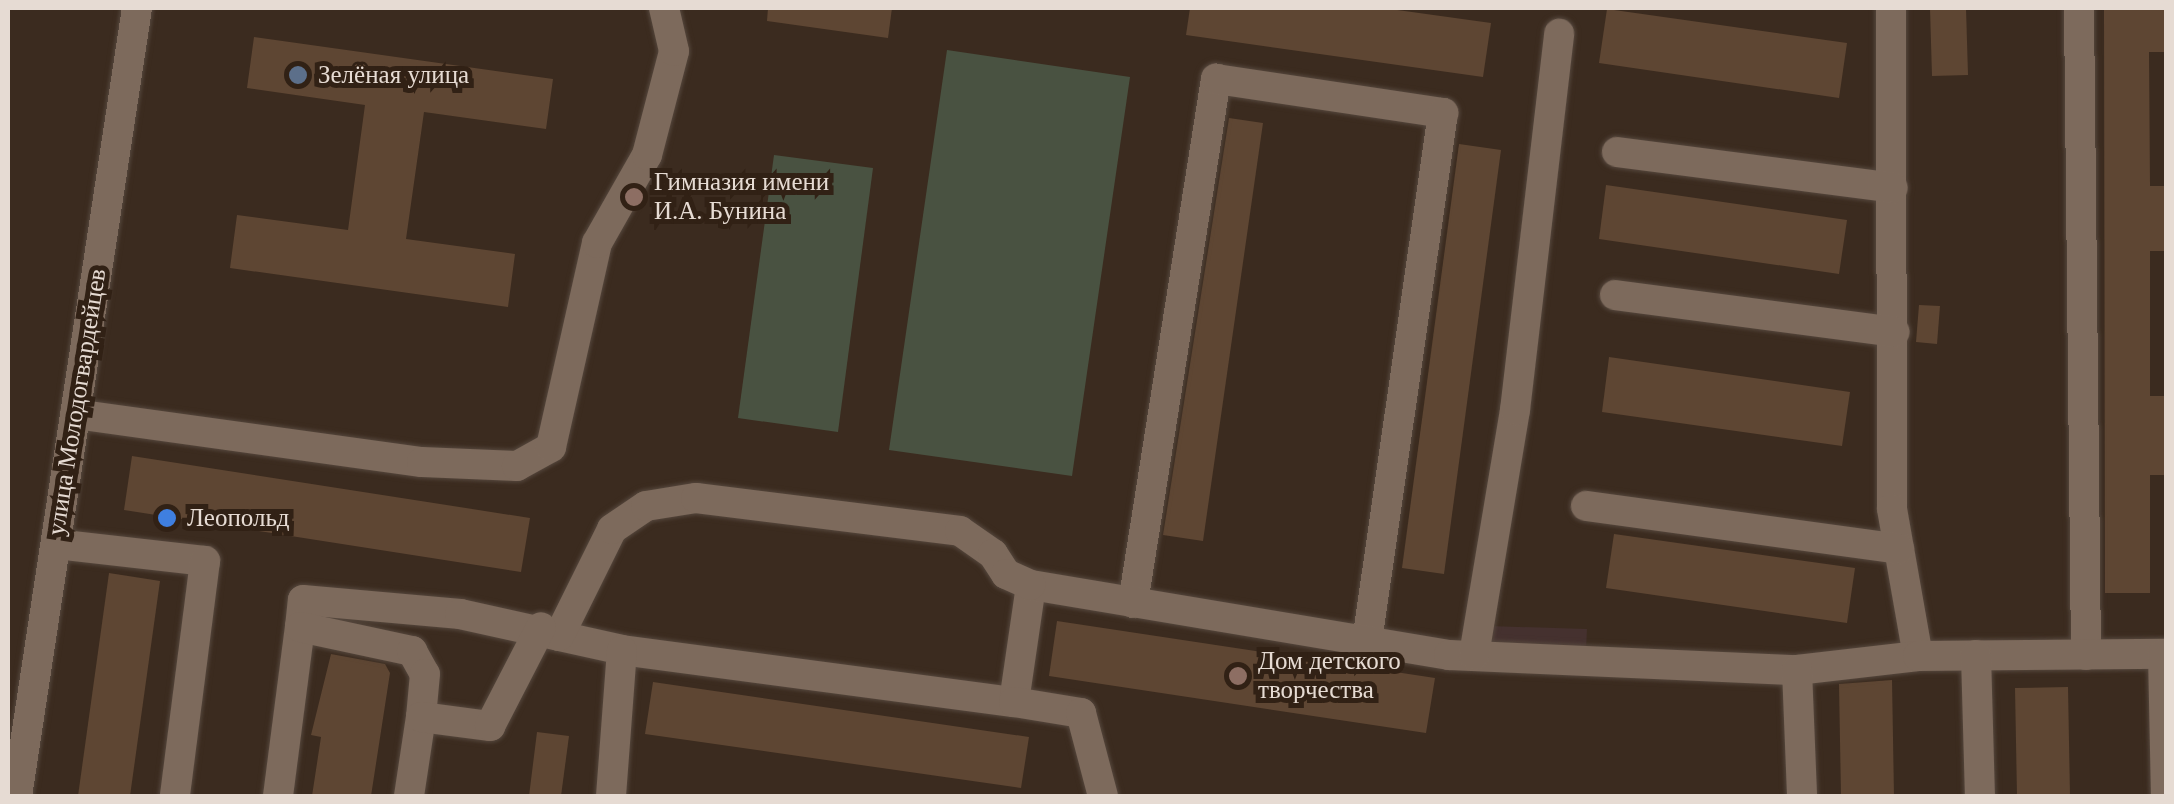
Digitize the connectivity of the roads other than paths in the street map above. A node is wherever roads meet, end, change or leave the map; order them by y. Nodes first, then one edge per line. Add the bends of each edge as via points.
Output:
1 (137, 8) edge
2 (664, 8) edge
3 (1890, 8) edge
4 (2079, 8) edge
5 (1559, 34) dead end
6 (1617, 152) dead end
7 (1893, 188) junction
8 (1615, 296) dead end
9 (1895, 332) junction
10 (75, 414) junction
11 (1586, 506) dead end
12 (56, 544) junction
13 (1899, 550) junction
14 (1031, 585) junction
15 (1133, 602) junction
16 (300, 628) junction
17 (550, 631) junction
18 (1367, 642) junction
19 (622, 650) junction
20 (2165, 654) edge
21 (1474, 655) junction
22 (1976, 655) junction
23 (2086, 655) junction
24 (1918, 656) junction
25 (1797, 670) junction
26 (1014, 702) junction
27 (420, 717) junction
28 (2166, 795) edge
29 (17, 796) edge
30 (175, 796) edge
31 (278, 796) edge
32 (409, 796) edge
33 (611, 796) edge
34 (1103, 796) edge
35 (1802, 796) edge
36 (1980, 796) edge

1 - 10 street, улица Молодогвардейцев
2 - 10 street via 674,50 647,154 597,243 551,447 517,466 422,462
3 - 7 street
4 - 23 street
5 - 21 street via 1514,410
6 - 7 street
7 - 9 street
8 - 9 street
9 - 13 street via 1892,509
10 - 12 street, улица Молодогвардейцев
11 - 13 street
12 - 29 street, улица Молодогвардейцев
12 - 30 street via 205,561
13 - 24 street
14 - 15 street
14 - 17 street via 1006,574 993,554 960,531 696,498 646,506 612,529
14 - 26 street
15 - 18 street
15 - 18 street via 1216,79 1443,113
16 - 17 street via 303,600
16 - 27 street via 412,651 425,674
16 - 31 street
17 - 19 street
17 - 27 street via 490,726
18 - 21 street
19 - 26 street
19 - 33 street
20 - 23 street
20 - 28 street
21 - 25 street
22 - 23 street
22 - 24 street
22 - 36 street
24 - 25 street
25 - 35 street
26 - 34 street via 1081,713
27 - 32 street

